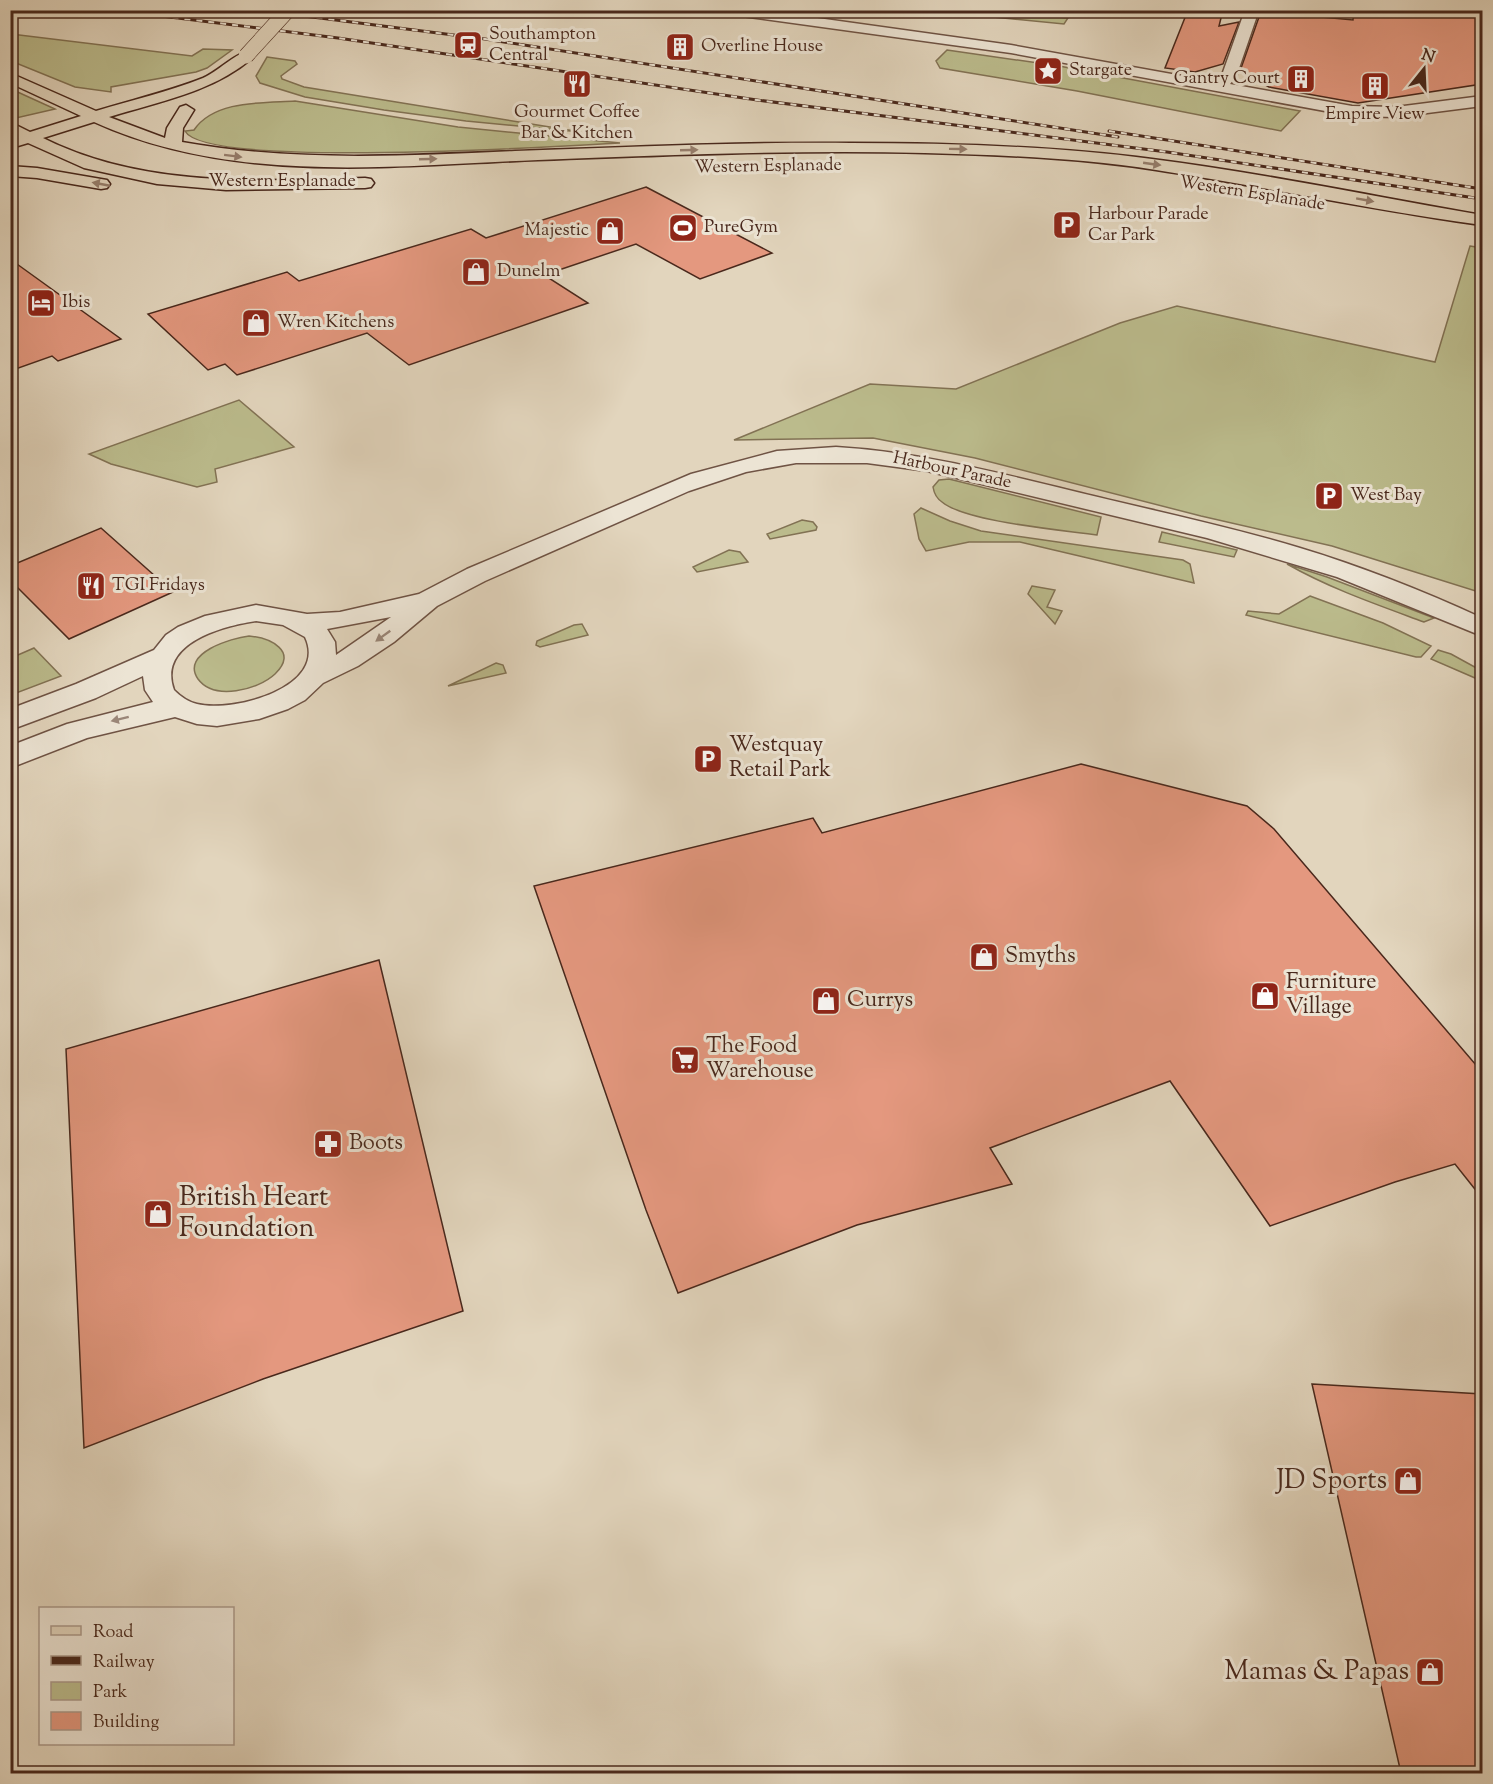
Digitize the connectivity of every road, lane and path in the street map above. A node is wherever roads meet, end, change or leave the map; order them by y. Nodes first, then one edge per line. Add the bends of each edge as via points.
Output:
1 (288, 10) edge
2 (727, 10) edge
3 (1252, 10) edge
4 (805, 16) edge
5 (228, 71) junction
6 (10, 77) edge
7 (1220, 86) junction
8 (39, 89) junction
9 (205, 94) junction
10 (165, 96) junction
11 (1482, 101) edge
12 (186, 110) junction
13 (10, 127) edge
14 (101, 133) junction
15 (29, 138) junction
16 (10, 143) edge
17 (176, 146) junction
18 (52, 150) junction
19 (10, 158) edge
20 (1022, 169) dead end
21 (10, 171) edge
22 (381, 183) dead end
23 (243, 184) junction
24 (1482, 220) edge
25 (1482, 235) edge
26 (428, 600) junction
27 (304, 623) junction
28 (1482, 628) edge
29 (163, 656) junction
30 (313, 676) junction
31 (177, 707) junction
32 (10, 720) edge
33 (10, 758) edge

1 - 5 main road, bridge
2 - 4 street
3 - 7 street via 1229,77
4 - 7 street
5 - 9 main road
5 - 10 main road
6 - 8 main road
7 - 11 street via 1352,111 1385,112
8 - 10 main road via 98,97
8 - 14 main road
9 - 12 main road
9 - 14 main road
10 - 14 main road
12 - 14 main road via 158,122
12 - 17 main road via 173,136
13 - 15 main road, Western Esplanade
14 - 15 main road
14 - 17 main road, Western Esplanade
14 - 18 main road
14 - 23 main road via 156,166
15 - 16 main road
15 - 18 main road, Western Esplanade
17 -> 24 main road, Western Esplanade via 252,158 334,161 741,149 995,150 1153,164
18 - 19 main road
18 - 23 main road, Western Esplanade via 91,164 145,175
20 - 25 main road, Western Esplanade via 1174,181
23 -> 21 main road via 143,191
22 - 23 main road, Western Esplanade
26 - 27 street, Harbour Parade via 340,620
26 - 28 street, Harbour Parade via 476,575 715,473 773,459 874,455 934,464 1261,544 1393,590
26 -> 30 street, Harbour Parade via 348,660
27 - 29 street via 279,615 232,616 188,633
27 - 30 street via 316,633 322,646 321,661
29 - 31 street via 157,684 164,697
29 - 32 street
30 - 31 street via 289,697 245,713 196,714
31 -> 33 street via 77,731

